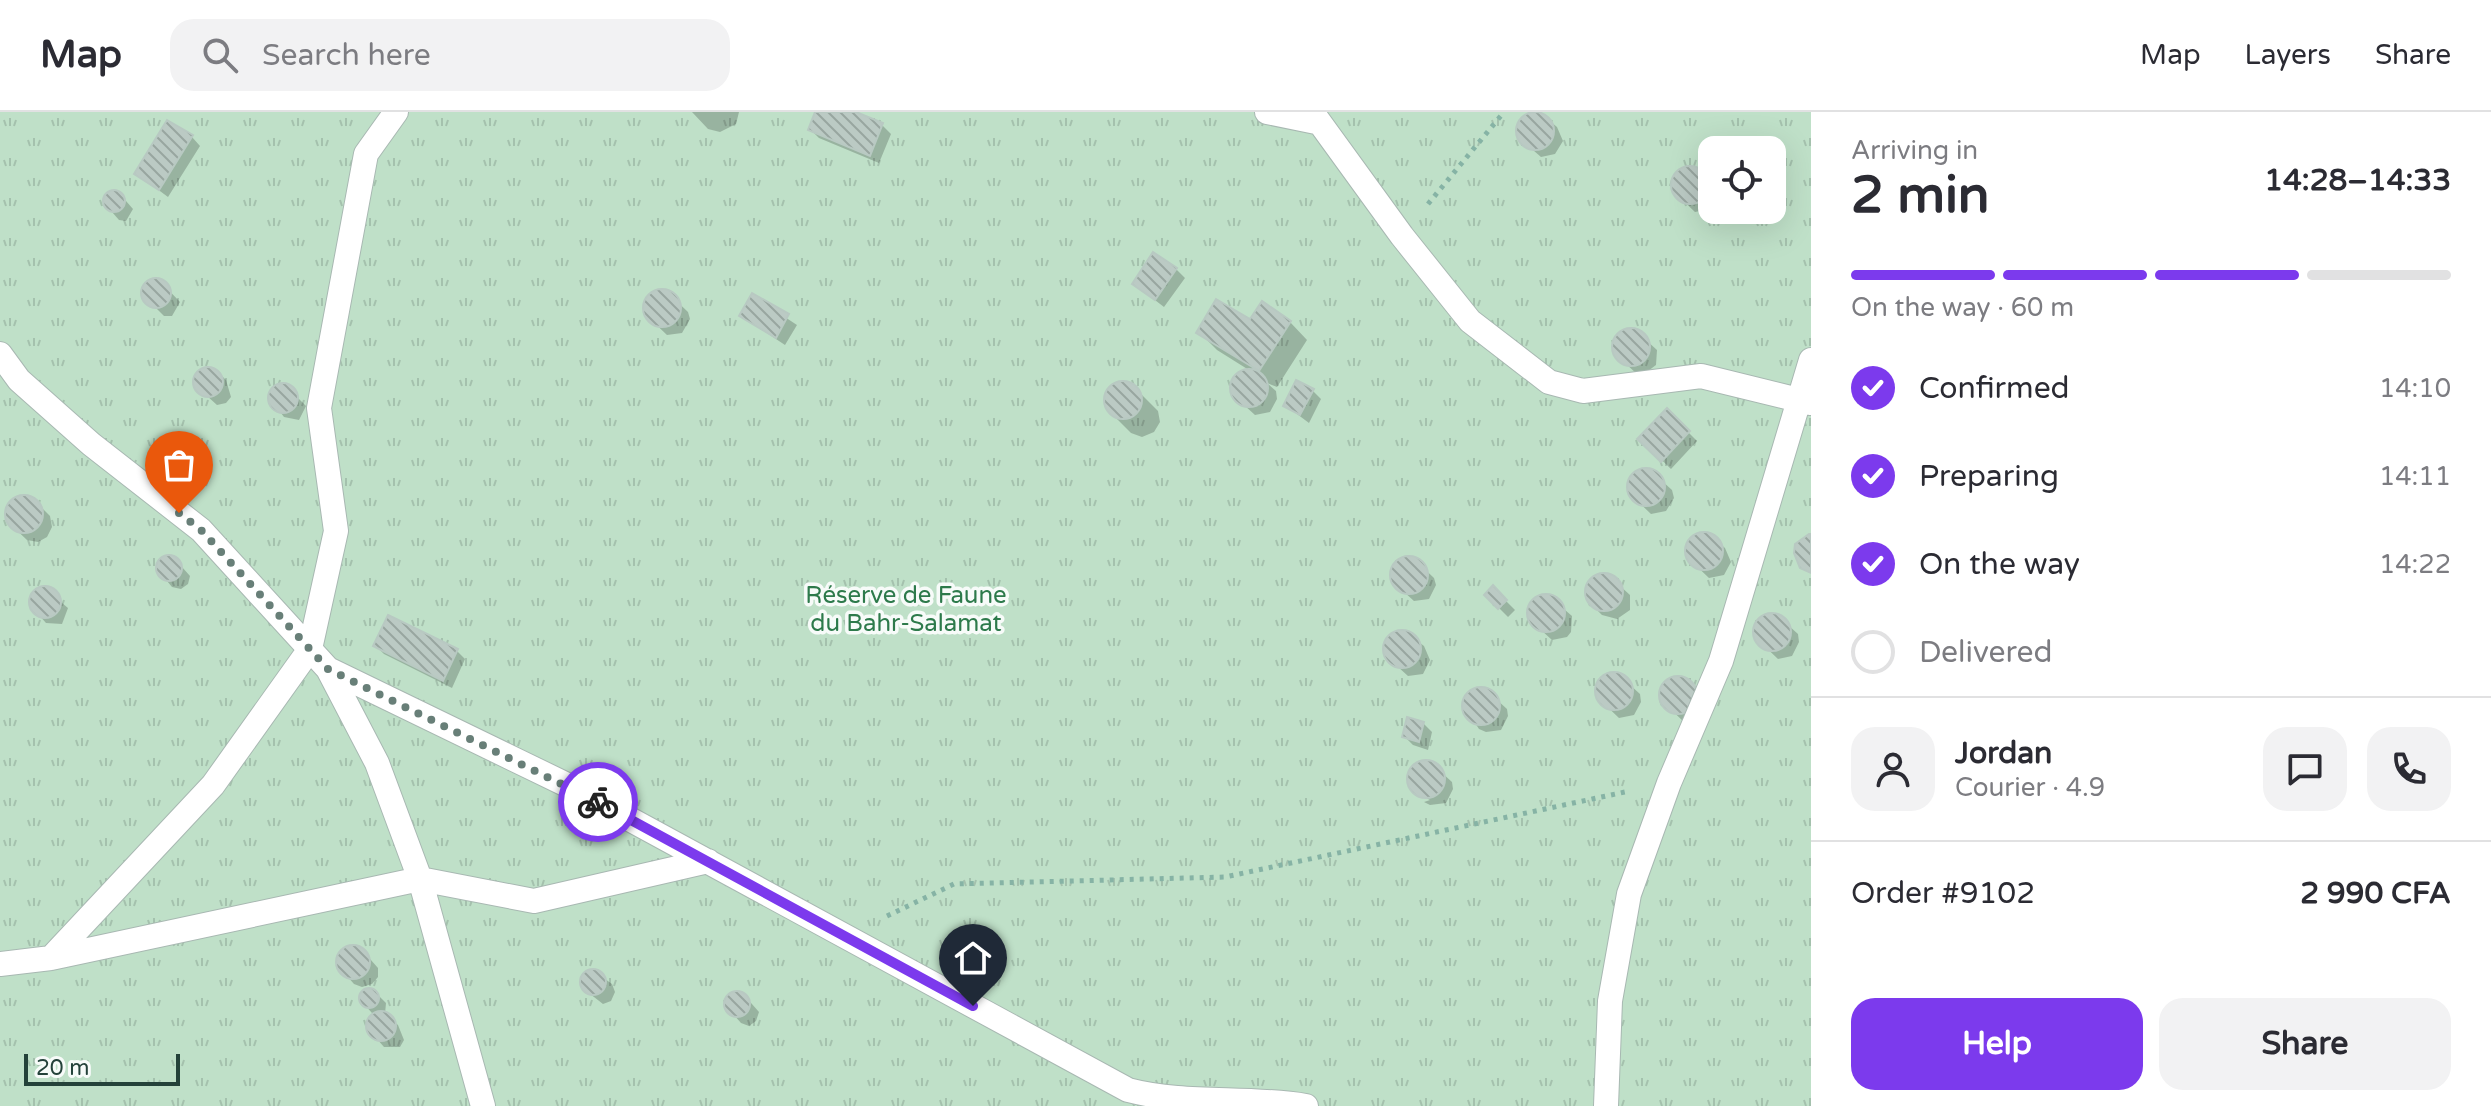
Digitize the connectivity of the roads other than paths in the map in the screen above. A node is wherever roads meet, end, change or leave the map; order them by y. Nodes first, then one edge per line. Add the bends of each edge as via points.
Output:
1 (396, 112) edge
2 (1267, 112) edge
3 (1314, 117) edge
4 (0, 354) edge
5 (1811, 360) edge
6 (1805, 401) edge
7 (310, 649) junction
8 (328, 669) junction
9 (708, 861) junction
10 (420, 879) junction
11 (51, 958) junction
12 (0, 964) edge
13 (483, 1106) edge
14 (1306, 1106) edge
15 (1606, 1106) edge

1 - 7 street via 366,154 319,408 336,531
2 - 3 street
3 - 6 street via 1470,321 1549,382 1583,391 1613,390 1701,376
4 - 7 street via 19,380 91,444 201,530
5 - 6 street
6 - 15 street via 1721,661 1629,894 1610,1001
7 - 8 street
7 - 11 street via 213,785
8 - 9 street via 565,784
8 - 10 street via 377,763
9 - 10 street via 534,901
9 - 14 street via 1128,1090 1163,1099
10 - 11 street
10 - 13 street
11 - 12 street

